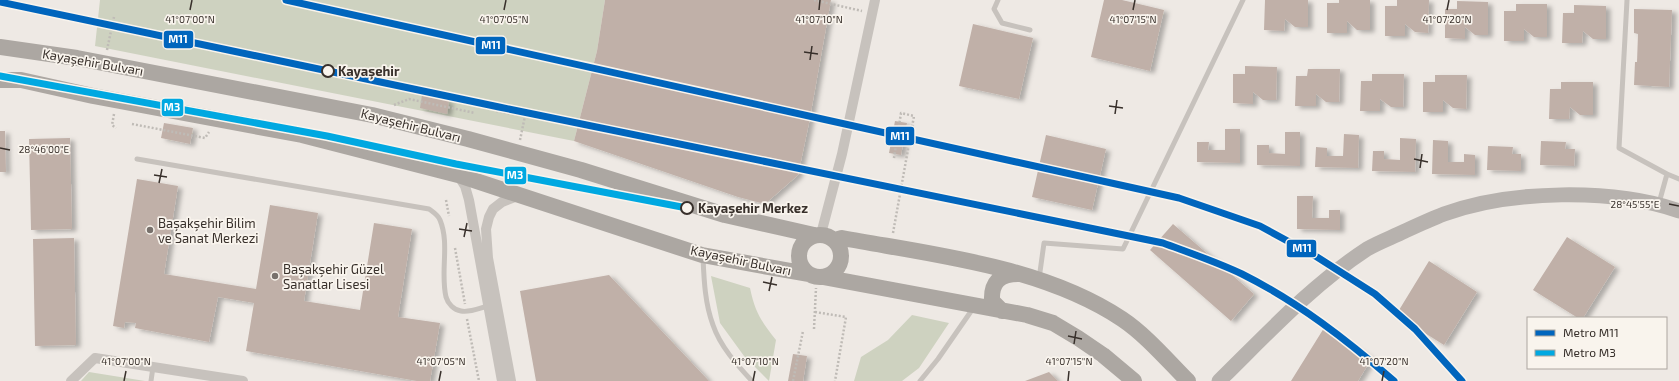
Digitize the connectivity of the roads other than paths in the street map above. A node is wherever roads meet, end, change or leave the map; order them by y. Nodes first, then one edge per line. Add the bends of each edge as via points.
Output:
1 (876, 0) edge
2 (998, 0) edge
3 (1243, 0) edge
4 (1627, 0) edge
5 (1030, 30) dead end
6 (0, 47) edge
7 (0, 80) edge
8 (137, 159) dead end
9 (1667, 174) junction
10 (458, 175) junction
11 (1679, 179) edge
12 (521, 195) junction
13 (1658, 204) junction
14 (1679, 211) edge
15 (823, 236) junction
16 (702, 255) junction
17 (1020, 274) junction
18 (816, 276) junction
19 (1039, 280) junction
20 (983, 300) junction
21 (488, 306) junction
22 (153, 367) junction
23 (71, 381) edge
24 (150, 381) edge
25 (243, 381) edge
26 (502, 381) edge
27 (511, 381) edge
28 (752, 381) edge
29 (920, 381) edge
30 (1134, 381) edge
31 (1188, 381) edge
32 (1218, 381) edge

1 - 15 street
2 - 5 lane via 994,9 1002,23
3 - 19 lane via 1123,249 1044,243
4 - 9 lane via 1619,148
6 - 15 main road, Kayaşehir Bulvarı via 105,63 372,115 581,170 725,215
7 - 10 main road, Kayaşehir Bulvarı via 21,80 302,135
8 - 21 lane via 429,209 440,219 442,228 446,296 449,303 454,309 462,312
9 - 11 lane
9 - 13 lane
10 - 12 main road, Kayaşehir Bulvarı
10 - 21 street via 469,200
12 - 16 main road, Kayaşehir Bulvarı
12 - 27 street via 502,202 493,209 486,229 488,258
13 - 14 street
13 - 32 street via 1581,195 1538,196 1492,201 1445,214 1368,249 1318,286
15 - 17 main road, Kayaşehir Bulvarı via 987,265
15 - 18 main road, Kayaşehir Bulvarı via 808,238 800,249 800,263
15 - 18 main road via 839,245 842,260 834,273
16 - 18 main road, Kayaşehir Bulvarı
16 - 28 lane via 705,294 712,325 733,359
17 - 19 main road, Kayaşehir Bulvarı
17 - 20 main road, Kayaşehir Bulvarı via 1002,277
18 - 20 main road, Kayaşehir Bulvarı
19 - 31 main road, Kayaşehir Bulvarı via 1104,308 1124,320
20 - 29 lane
20 - 30 main road, Kayaşehir Bulvarı via 1002,312 1027,315 1053,323 1104,355
21 - 26 street
22 - 23 street via 95,358
22 - 24 lane
22 - 25 street

